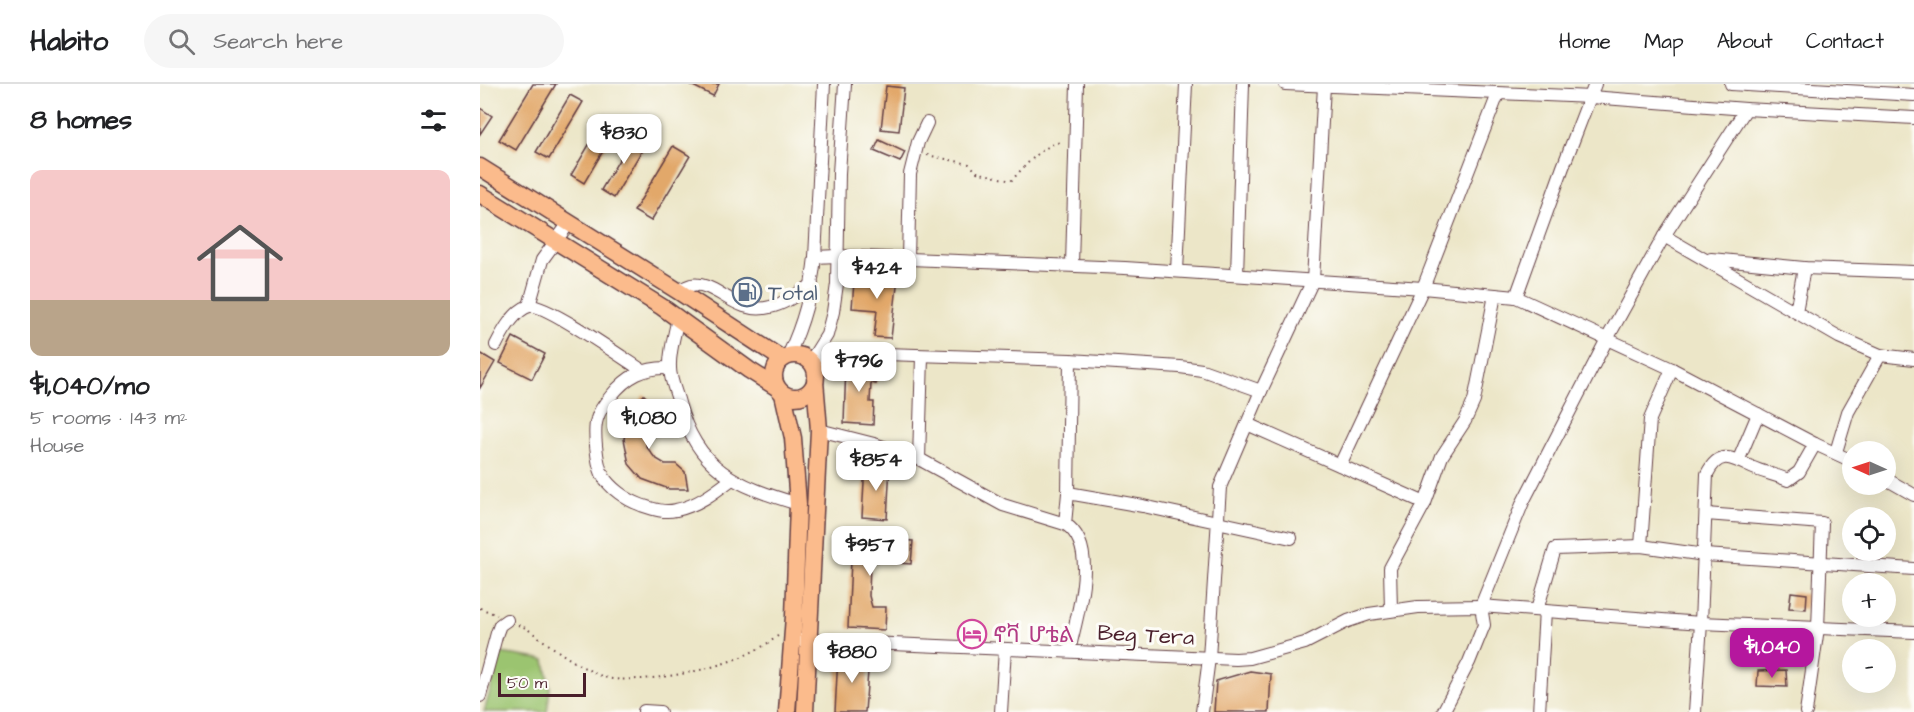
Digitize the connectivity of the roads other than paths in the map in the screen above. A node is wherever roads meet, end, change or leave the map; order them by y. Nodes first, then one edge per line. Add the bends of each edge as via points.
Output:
1 (824, 84) edge
2 (845, 84) edge
3 (1077, 84) edge
4 (1186, 84) edge
5 (1243, 84) edge
6 (1285, 84) edge
7 (1596, 84) edge
8 (1731, 84) edge
9 (1324, 86) junction
10 (1835, 87) edge
11 (1498, 94) junction
12 (1914, 95) edge
13 (1591, 97) junction
14 (1746, 109) junction
15 (1914, 118) edge
16 (927, 123) dead end
17 (480, 167) edge
18 (480, 194) edge
19 (569, 223) junction
20 (1664, 236) junction
21 (555, 241) junction
22 (837, 256) junction
23 (815, 257) junction
24 (908, 258) junction
25 (1707, 259) junction
26 (1072, 265) junction
27 (1804, 268) junction
28 (1177, 271) junction
29 (1914, 272) edge
30 (1237, 275) junction
31 (1313, 280) junction
32 (812, 285) junction
33 (1424, 288) junction
34 (678, 291) junction
35 (1495, 295) junction
36 (1516, 297) junction
37 (529, 306) junction
38 (1796, 312) junction
39 (678, 318) junction
40 (1607, 339) junction
41 (496, 345) dead end
42 (1880, 355) junction
43 (922, 356) junction
44 (785, 357) junction
45 (1914, 359) edge
46 (1070, 360) junction
47 (670, 368) junction
48 (1671, 369) junction
49 (813, 370) junction
50 (643, 371) junction
51 (780, 391) junction
52 (1261, 391) junction
53 (1758, 414) junction
54 (1247, 424) junction
55 (819, 430) junction
56 (1815, 444) junction
57 (1836, 452) junction
58 (1842, 455) edge
59 (919, 459) junction
60 (1739, 459) junction
61 (1340, 465) junction
62 (732, 479) junction
63 (1896, 485) edge
64 (1068, 493) junction
65 (1914, 495) edge
66 (1425, 503) junction
67 (798, 504) junction
68 (1706, 514) junction
69 (1218, 522) junction
70 (1065, 524) junction
71 (1291, 538) dead end
72 (1641, 546) junction
73 (1705, 555) junction
74 (1819, 563) junction
75 (1914, 569) edge
76 (1480, 606) junction
77 (1391, 610) junction
78 (1541, 610) junction
79 (507, 620) road end
80 (1701, 623) junction
81 (1818, 628) junction
82 (1914, 632) edge
83 (800, 640) junction
84 (1005, 649) junction
85 (1069, 651) junction
86 (1209, 658) junction
87 (480, 696) edge
88 (644, 711) edge
89 (660, 712) edge
90 (787, 712) edge
91 (805, 712) edge
92 (1001, 712) edge
93 (1202, 712) edge
94 (1443, 712) edge
95 (1539, 712) edge
96 (1695, 712) edge
97 (1806, 712) edge

1 - 23 street
2 - 22 street
3 - 26 street
4 - 28 street
5 - 30 street
6 - 9 street
7 - 13 street
8 - 10 street
9 - 11 street
9 - 31 street
10 - 12 street
11 - 13 street
11 - 33 street
13 - 14 street
13 - 36 street
14 - 15 street
14 - 20 street
16 - 24 street via 910,174
17 - 19 highway
18 - 21 highway
19 - 21 street
19 - 34 highway
20 - 25 street
20 - 40 street
21 - 37 street via 542,260
21 - 39 highway
22 - 23 street
22 - 24 street
22 - 49 street via 833,312
23 - 32 street
24 - 26 street
25 - 27 street
25 - 38 street
26 - 28 street
27 - 29 street
27 - 38 street
28 - 30 street
30 - 31 street
31 - 33 street
31 - 52 street
32 - 34 street via 773,307 756,308 741,306 701,285
32 - 44 street via 801,329
33 - 35 street
33 - 61 street
34 - 44 highway
35 - 36 street
35 - 66 street via 1474,401 1442,456
36 - 40 street
37 - 41 street via 512,319
37 - 50 street via 554,314
38 - 42 street
39 - 47 street
39 - 51 highway
40 - 48 street
40 - 76 street via 1524,502
42 - 45 street
42 - 57 street via 1848,412
43 - 46 street
43 - 49 street via 842,354 829,357
43 - 59 street
44 - 49 highway via 800,356
44 - 51 highway via 774,372
46 - 52 street via 1202,370
46 - 64 street
47 - 50 street
47 - 62 street via 693,439 708,460
48 - 53 street
48 - 72 street via 1650,418
49 - 51 highway via 812,388 806,394 799,397
49 - 55 highway
50 - 62 street via 631,375 616,390 596,420 602,474 631,501 657,511 675,511 695,504
51 - 67 highway via 793,438
52 - 54 street
53 - 56 street
53 - 60 street
54 - 61 street
54 - 69 street via 1220,487
55 - 59 street
55 - 83 highway
56 - 57 street
56 - 60 street via 1799,471 1788,480
57 - 58 street
59 - 70 street via 1003,505
60 - 68 street via 1723,457 1712,463 1707,474
61 - 66 street
62 - 67 street via 760,493
63 - 65 street
64 - 69 street
64 - 70 street
66 - 77 street via 1390,568
67 - 83 highway via 794,616
68 - 73 street
68 - 74 street via 1822,523
69 - 71 street
69 - 86 street
70 - 85 street via 1078,540 1084,564
72 - 73 street
72 - 78 street via 1555,549
73 - 74 street
73 - 80 street
74 - 75 street
74 - 81 street
76 - 77 street, Beg Tera
76 - 78 street, Beg Tera
76 - 94 street via 1484,625
77 - 86 street, Beg Tera via 1348,621 1305,643 1257,656
78 - 80 street, Beg Tera
78 - 95 street
79 - 87 street via 497,633
80 - 81 street, Beg Tera
80 - 96 street
81 - 82 street, Beg Tera
81 - 97 street
83 - 84 street, Beg Tera
83 - 90 highway
83 - 91 highway
84 - 85 street, Beg Tera
84 - 92 street
85 - 86 street, Beg Tera
86 - 93 street
88 - 89 street

